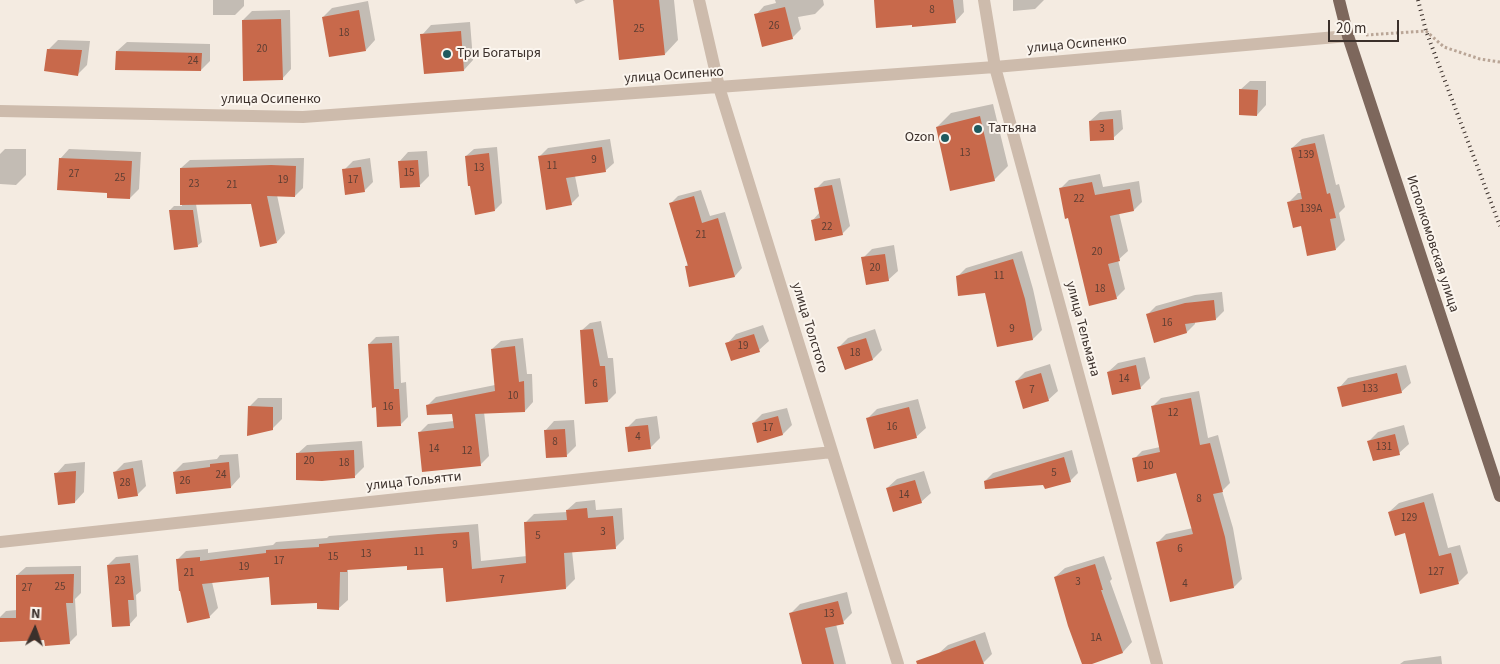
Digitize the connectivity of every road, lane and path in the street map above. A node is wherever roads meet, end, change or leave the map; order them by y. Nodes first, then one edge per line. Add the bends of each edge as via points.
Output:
1 (699, 0) edge
2 (984, 0) edge
3 (1339, 0) edge
4 (1348, 36) junction
5 (1500, 62) edge
6 (996, 67) junction
7 (719, 87) junction
8 (0, 111) edge
9 (832, 452) junction
10 (1500, 496) edge
11 (0, 542) edge
12 (898, 664) edge
13 (1157, 664) edge

1 - 7 street, улица Толстого
2 - 6 street, улица Тельмана
3 - 4 main road, Исполкомовская улица
4 - 5 path via 1426,31 1444,47
4 - 6 street, улица Осипенко
4 - 10 main road, Исполкомовская улица
6 - 7 street, улица Осипенко
6 - 13 street, улица Тельмана
7 - 8 street, улица Осипенко via 303,117
7 - 9 street, улица Толстого
9 - 11 street, улица Тольятти
9 - 12 street, улица Толстого

